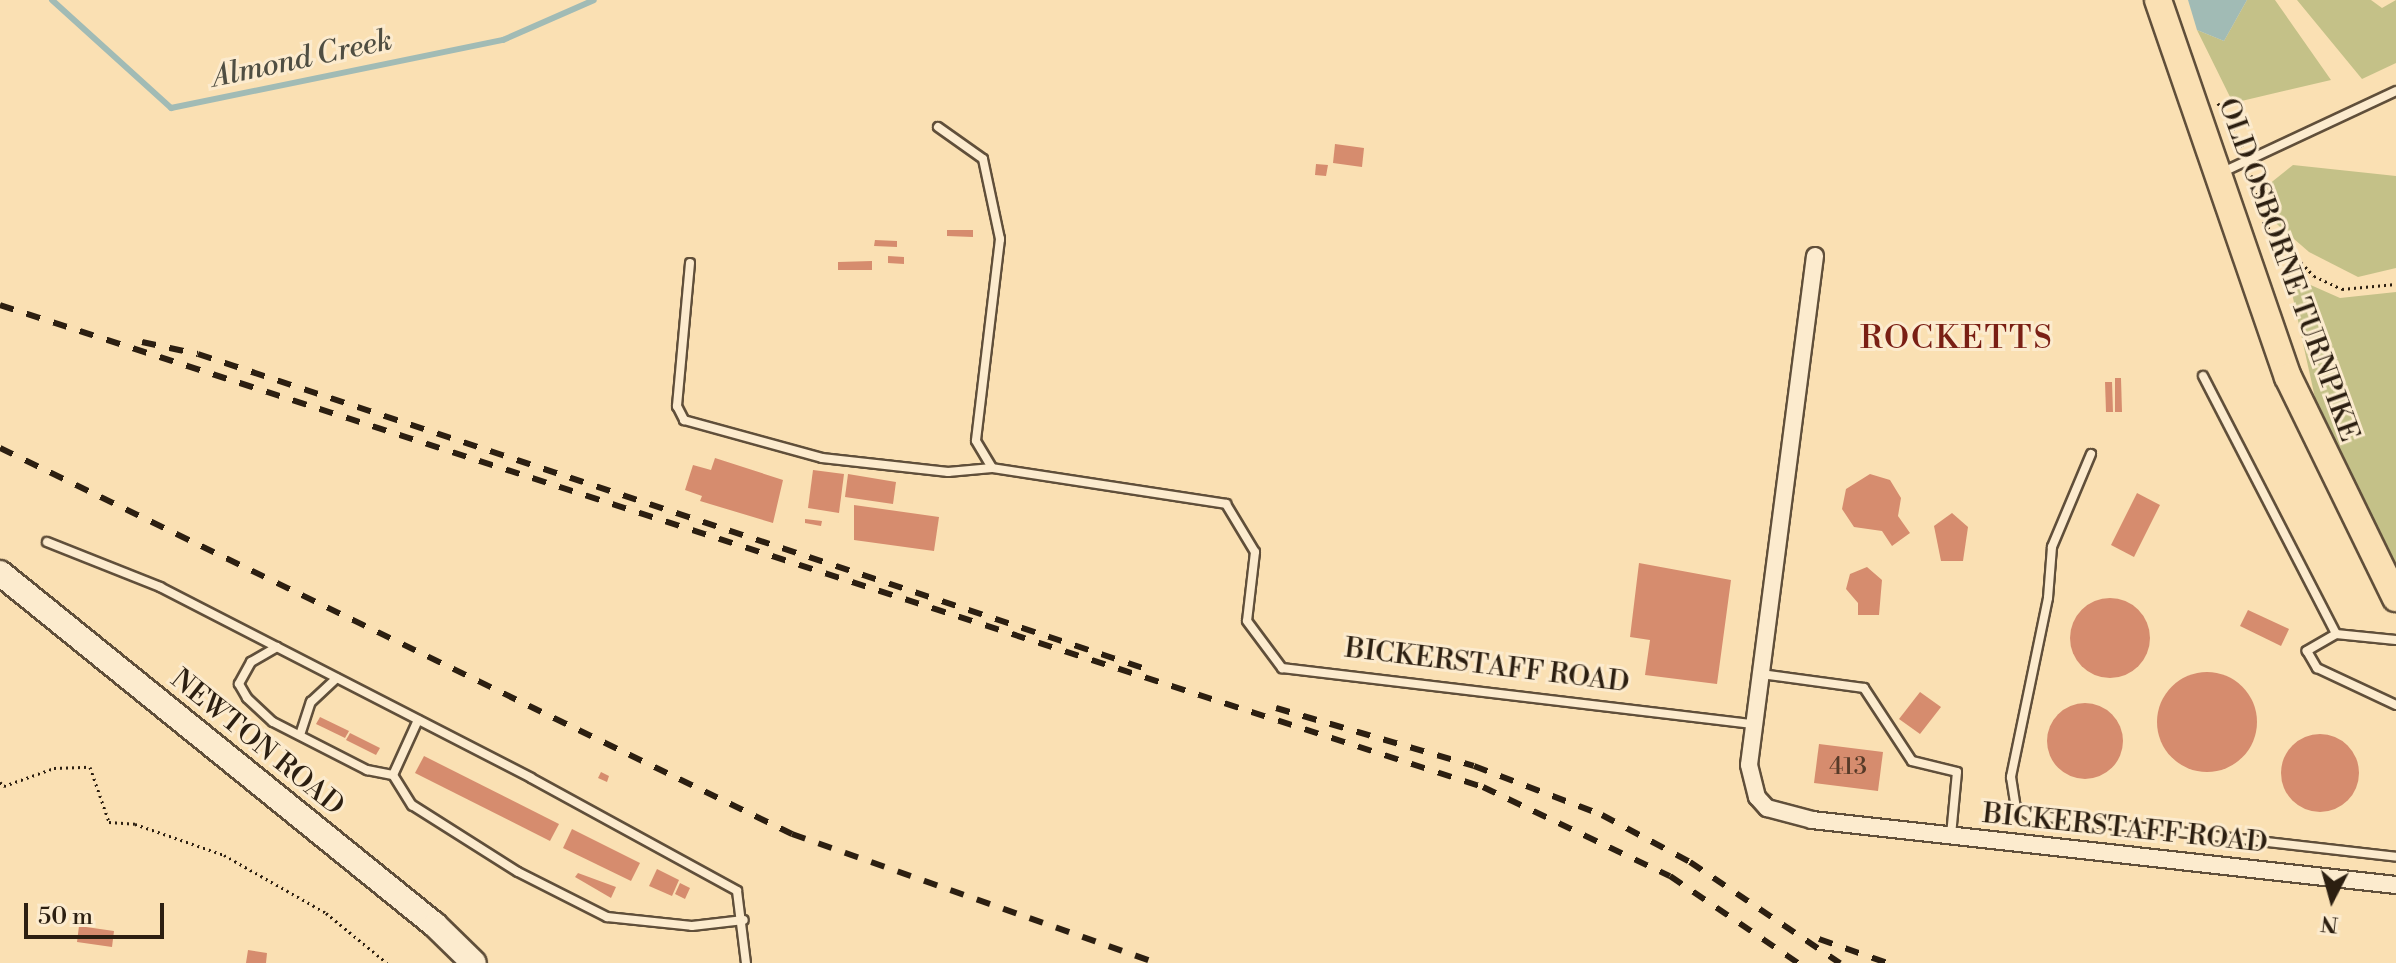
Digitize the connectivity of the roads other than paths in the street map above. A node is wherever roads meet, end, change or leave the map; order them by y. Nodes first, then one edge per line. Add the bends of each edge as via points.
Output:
1 (2158, 0) edge
2 (2396, 91) edge
3 (938, 127) dead end
4 (2216, 176) junction
5 (1815, 256) dead end
6 (690, 263) dead end
7 (2203, 376) dead end
8 (2091, 454) dead end
9 (992, 468) junction
10 (47, 542) dead end
11 (0, 573) edge
12 (2396, 598) edge
13 (2336, 634) junction
14 (2396, 640) edge
15 (277, 647) junction
16 (1761, 674) junction
17 (337, 678) junction
18 (2396, 705) edge
19 (418, 720) junction
20 (1753, 724) junction
21 (300, 735) junction
22 (393, 775) junction
23 (1951, 835) junction
24 (2396, 857) edge
25 (2396, 885) edge
26 (744, 920) junction
27 (474, 963) edge
28 (746, 963) edge

1 - 4 main road, OLD OSBORNE TURNPIKE
2 - 4 lane
3 - 9 lane via 983,159 1000,239 976,441
4 - 12 main road, OLD OSBORNE TURNPIKE via 2315,442
5 - 16 street
6 - 9 lane via 677,406 684,420 822,458 948,472
7 - 13 lane
8 - 24 lane via 2052,547 2048,598 2011,777 2016,807 2030,815
9 - 20 lane, BICKERSTAFF ROAD via 1226,504 1255,552 1247,621 1282,668
10 - 15 lane via 160,587
11 - 27 street, NEWTON ROAD via 435,925
13 - 14 lane
13 - 18 lane via 2307,651 2317,668
15 - 17 lane
15 - 21 lane via 251,662 239,684 273,722
16 - 20 street
16 - 23 lane via 1864,688 1912,761 1957,772
17 - 19 lane
17 - 21 lane via 311,702
19 - 22 lane
19 - 26 lane via 737,891
20 - 23 street, BICKERSTAFF ROAD via 1751,781 1767,808 1812,820
21 - 22 lane via 367,770
22 - 26 lane via 412,805 518,872 607,917 692,926
23 - 25 street, BICKERSTAFF ROAD
26 - 28 lane

